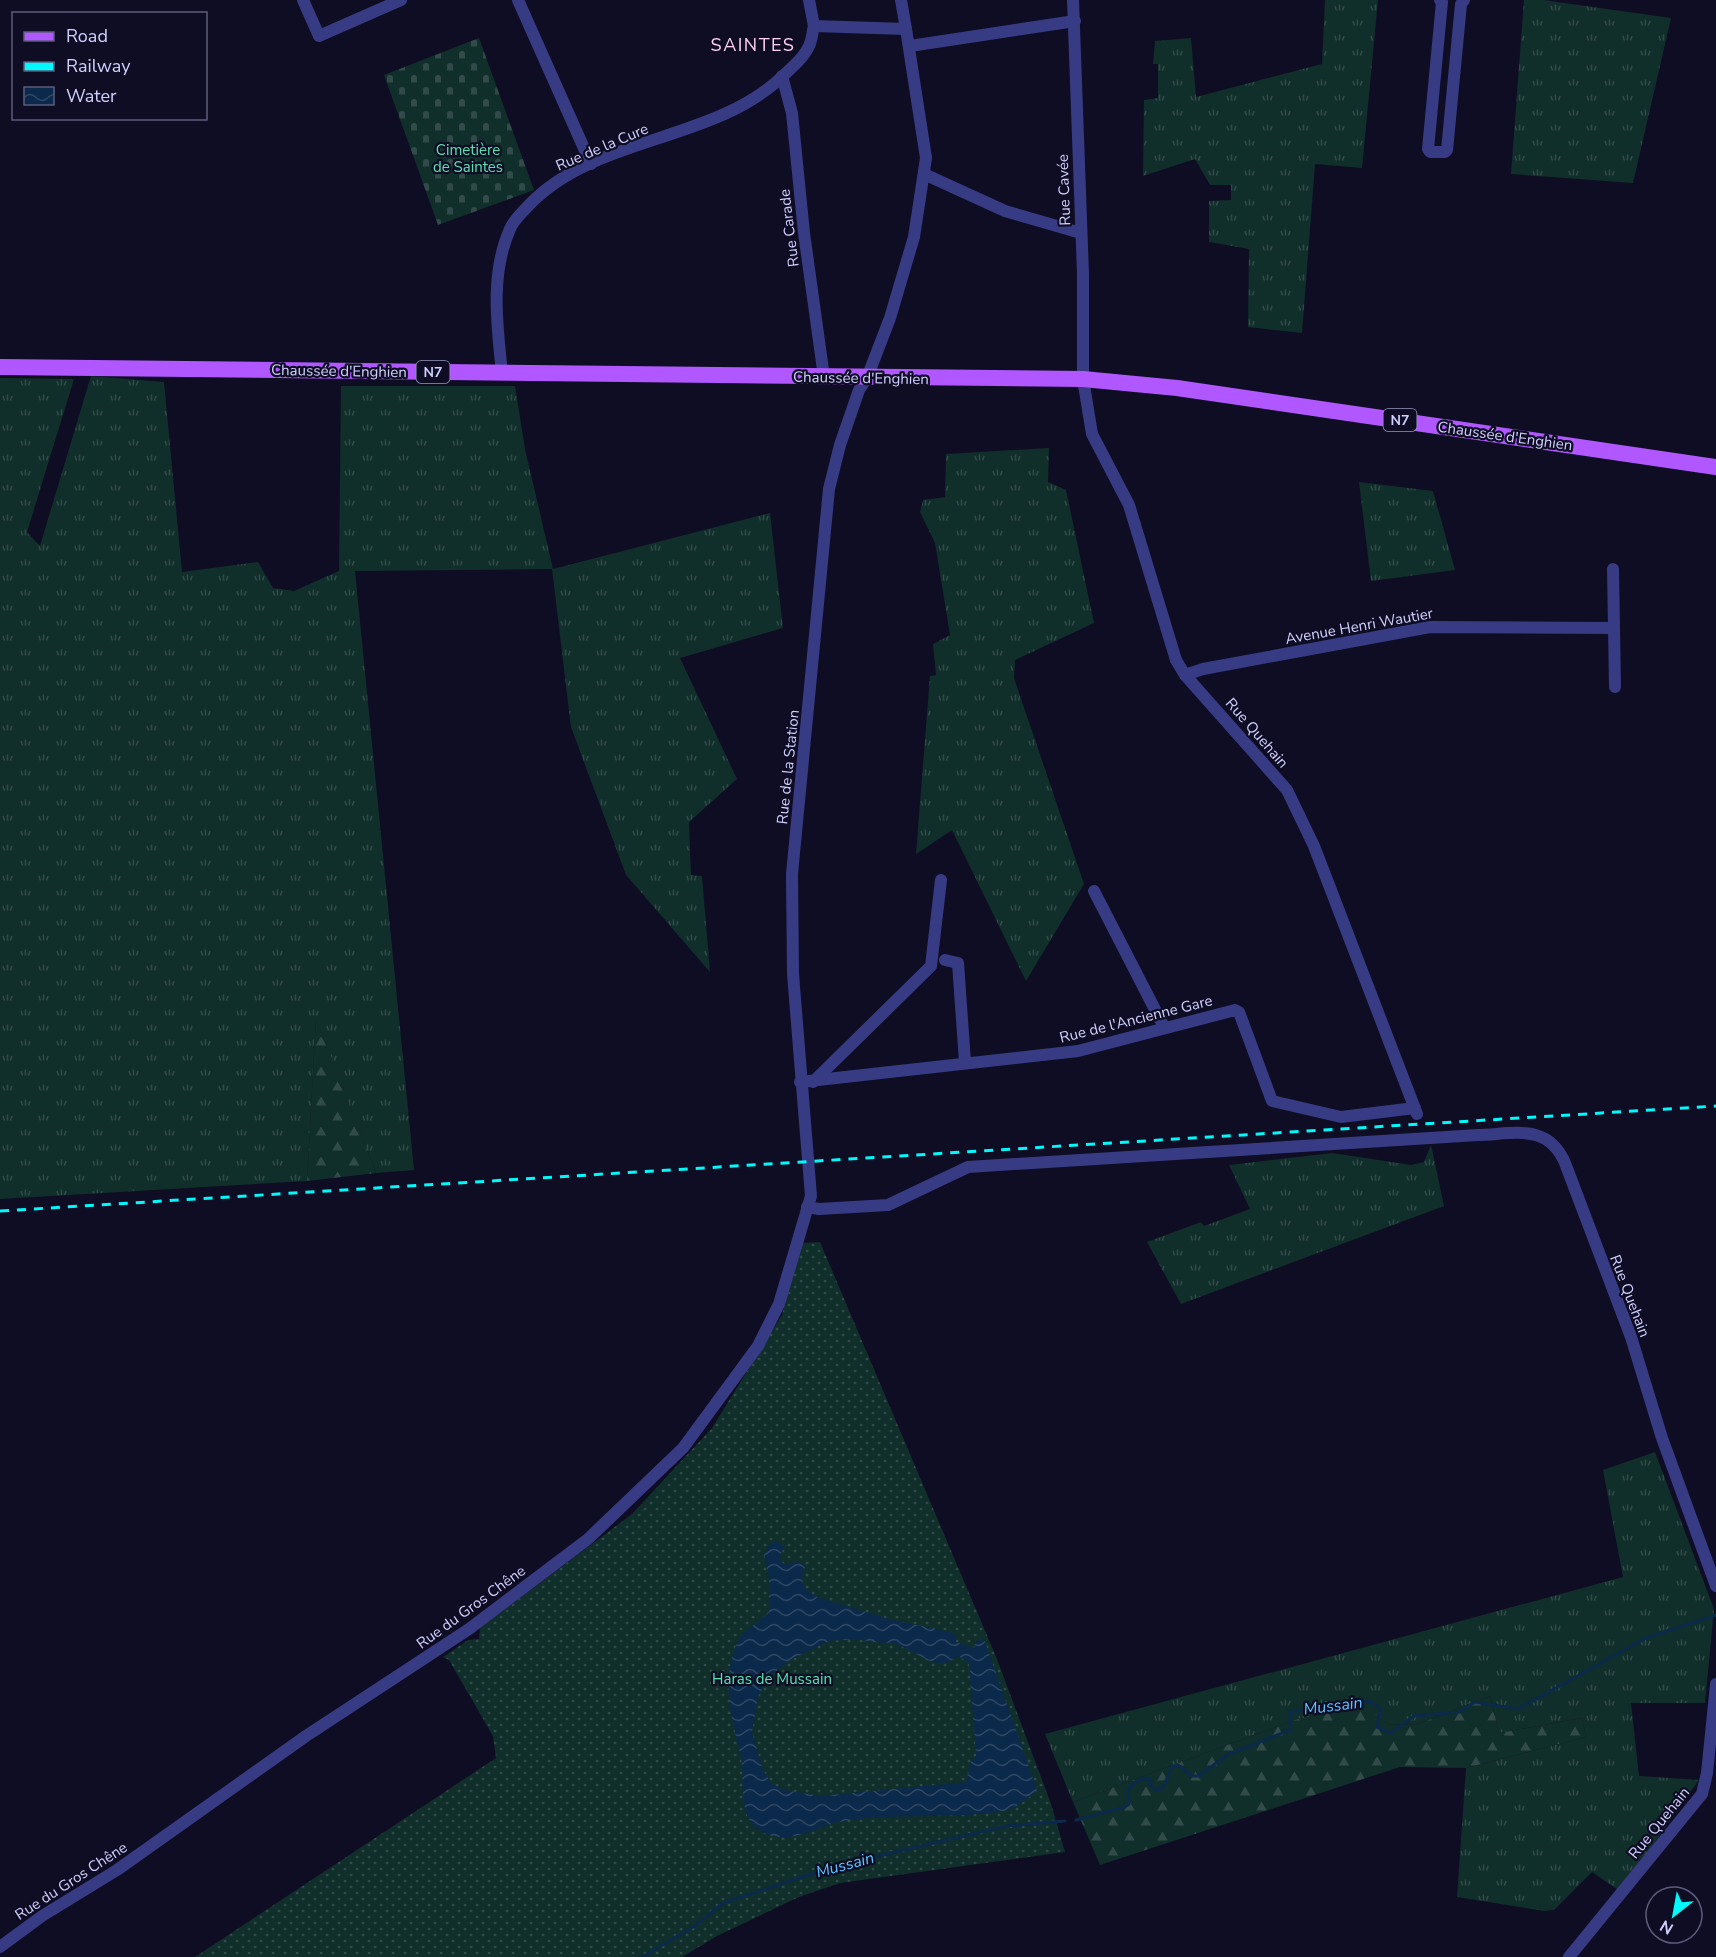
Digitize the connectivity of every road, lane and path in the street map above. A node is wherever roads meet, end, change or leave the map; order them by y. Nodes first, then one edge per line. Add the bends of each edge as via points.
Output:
1 (303, 0) edge
2 (401, 0) edge
3 (518, 0) edge
4 (809, 0) edge
5 (901, 0) edge
6 (1073, 0) edge
7 (1441, 1) edge
8 (1463, 2) edge
9 (1075, 21) junction
10 (814, 26) junction
11 (906, 28) junction
12 (910, 46) junction
13 (782, 76) junction
14 (591, 164) junction
15 (924, 174) junction
16 (1081, 233) junction
17 (0, 367) edge
18 (502, 373) junction
19 (824, 377) junction
20 (867, 378) junction
21 (1083, 379) junction
22 (1716, 466) edge
23 (1613, 569) dead end
24 (1613, 628) junction
25 (1185, 675) junction
26 (1615, 687) dead end
27 (941, 880) dead end
28 (1094, 891) dead end
29 (945, 960) dead end
30 (1164, 1027) junction
31 (965, 1062) junction
32 (806, 1082) junction
33 (1416, 1111) joint
34 (809, 1167) joint
35 (807, 1207) junction
36 (1716, 1586) edge
37 (1716, 1684) edge
38 (0, 1947) edge
39 (1569, 1957) edge

1 - 2 street via 319,36
3 - 14 street
4 - 10 street
5 - 11 street, Rue de la Station
6 - 9 street, Rue Cavée
7 - 8 street
7 - 8 street via 1430,152 1447,150
9 - 12 street
9 - 16 street, Rue Cavée
10 - 11 street
10 - 13 street, Rue de la Cure via 809,48
11 - 12 street, Rue de la Station
12 - 15 street, Rue de la Station via 926,158
13 - 14 street, Rue de la Cure via 751,102 718,118
13 - 19 street, Rue Carade via 792,113
14 - 18 street, Rue de la Cure via 559,179 510,228 496,307
15 - 16 street via 1005,211
15 - 20 street, Rue de la Station via 908,263
16 - 21 street, Rue Cavée
17 - 18 main road, Chaussée d'Enghien / N7
18 - 19 main road, Chaussée d'Enghien / N7
19 - 20 main road, Chaussée d'Enghien / N7
20 - 21 main road, Chaussée d'Enghien / N7
20 - 32 street, Rue de la Station via 840,445 829,489 792,874 793,974
21 - 22 main road, Chaussée d'Enghien / N7 via 1177,388
21 - 25 street, Rue Quehain via 1092,434 1129,505 1170,647
23 - 24 street
24 - 25 street, Avenue Henri Wautier via 1430,627
24 - 26 street
25 - 33 street, Rue Quehain via 1287,790 1314,846
27 - 32 street via 931,966
28 - 30 street
29 - 31 street via 958,963
30 - 31 street, Rue de l'Ancienne Gare via 1078,1052
30 - 33 street, Rue de l'Ancienne Gare via 1234,1010 1239,1012 1272,1101 1341,1117
31 - 32 street, Rue de l'Ancienne Gare
32 - 34 street, Rue de la Station
34 - 35 street, Rue du Gros Chêne via 811,1196
35 - 36 street, Rue Quehain via 888,1205 968,1167 1426,1138 1529,1133 1543,1136 1559,1149 1631,1337 1662,1438
35 - 38 street, Rue du Gros Chêne via 778,1304 758,1346 683,1448 611,1519 469,1629
37 - 39 street, Rue Quehain via 1702,1794

